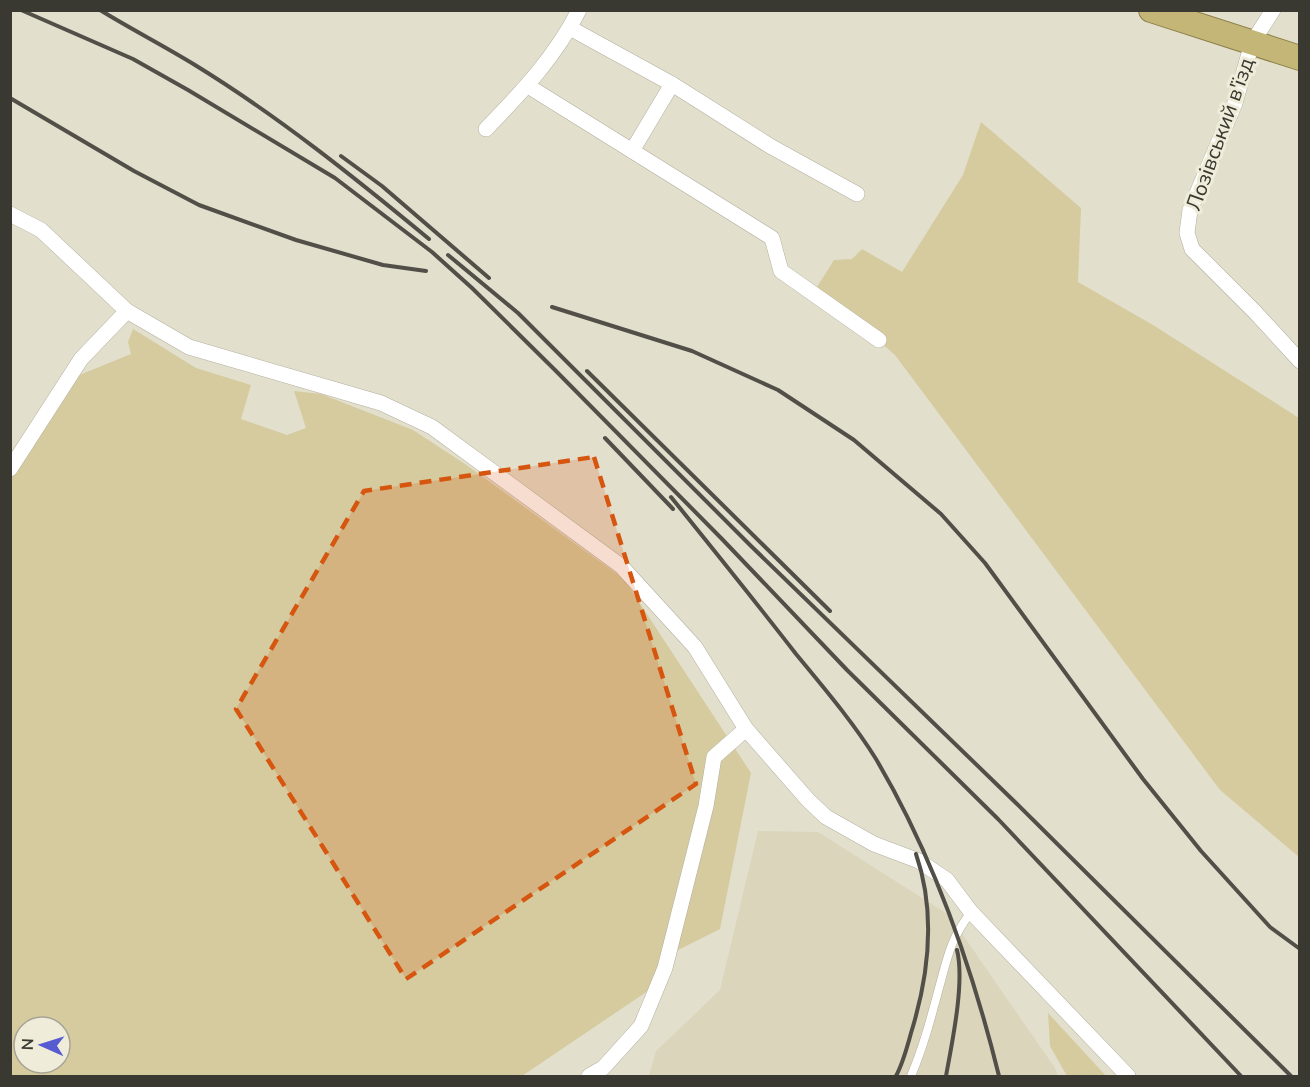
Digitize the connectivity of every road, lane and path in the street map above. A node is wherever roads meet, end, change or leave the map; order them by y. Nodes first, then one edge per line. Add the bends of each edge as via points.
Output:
1 (579, 10) edge
2 (1151, 10) edge
3 (1273, 10) edge
4 (570, 28) junction
5 (1252, 43) junction
6 (1299, 58) edge
7 (672, 84) junction
8 (528, 86) junction
9 (486, 129) dead end
10 (632, 151) junction
11 (857, 194) dead end
12 (10, 214) edge
13 (127, 311) junction
14 (879, 340) dead end
15 (1299, 361) edge
16 (10, 469) edge
17 (746, 729) junction
18 (971, 912) junction
19 (589, 1077) edge
20 (911, 1077) edge
21 (1128, 1077) edge

1 - 4 street
2 - 5 highway
3 - 5 street, Лозівський в'їзд
4 - 7 street
4 - 8 street
5 - 6 highway
5 - 15 street, Лозівський в'їзд via 1235,103 1190,210 1186,233 1192,249
7 - 10 street
7 - 11 street via 770,146
8 - 9 street
8 - 10 street
10 - 14 street via 772,238 781,271
12 - 13 street via 42,230
13 - 16 street via 81,359
13 - 17 street via 189,347 381,403 432,427 621,566 695,647
17 - 18 street via 826,818 929,867 947,879
17 - 19 street via 714,757 706,806 665,968 641,1026 603,1068
18 - 20 lane via 948,951
18 - 21 street

